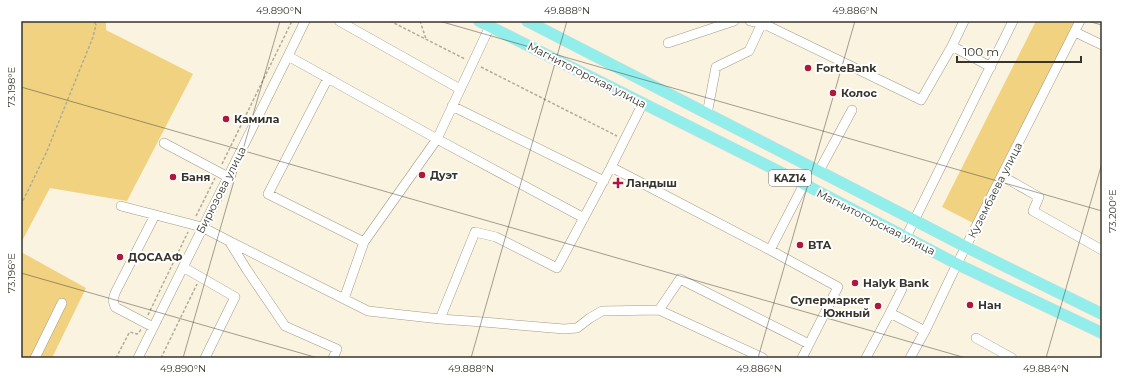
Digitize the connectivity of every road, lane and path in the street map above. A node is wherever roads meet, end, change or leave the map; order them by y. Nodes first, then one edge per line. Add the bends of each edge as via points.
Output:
1 (94, 21) edge
2 (292, 21) edge
3 (304, 21) edge
4 (339, 21) edge
5 (390, 21) edge
6 (420, 21) edge
7 (479, 21) edge
8 (527, 21) edge
9 (734, 21) edge
10 (750, 21) edge
11 (964, 21) edge
12 (1014, 21) edge
13 (1080, 21) edge
14 (763, 22) edge
15 (490, 26) junction
16 (1074, 32) junction
17 (426, 39) junction
18 (668, 43) dead end
19 (1102, 45) edge
20 (952, 46) junction
21 (288, 56) junction
22 (473, 62) junction
23 (991, 67) junction
24 (328, 78) junction
25 (460, 89) junction
26 (643, 103) junction
27 (452, 106) junction
28 (852, 110) dead end
29 (707, 114) junction
30 (437, 139) junction
31 (624, 140) junction
32 (164, 143) dead end
33 (611, 167) junction
34 (819, 171) junction
35 (218, 172) junction
36 (1002, 176) junction
37 (228, 177) junction
38 (604, 181) junction
39 (804, 184) junction
40 (21, 205) edge
41 (121, 206) dead end
42 (156, 215) junction
43 (584, 218) junction
44 (914, 220) junction
45 (192, 225) junction
46 (202, 228) junction
47 (906, 237) junction
48 (229, 241) junction
49 (364, 242) junction
50 (966, 247) junction
51 (770, 250) junction
52 (1102, 250) edge
53 (957, 264) junction
54 (183, 267) junction
55 (200, 277) junction
56 (902, 289) dead end
57 (344, 299) junction
58 (62, 303) dead end
59 (659, 310) junction
60 (890, 313) junction
61 (1102, 314) edge
62 (440, 320) junction
63 (144, 322) junction
64 (153, 327) junction
65 (925, 331) junction
66 (1102, 333) edge
67 (976, 338) dead end
68 (809, 344) junction
69 (35, 358) edge
70 (116, 358) edge
71 (138, 358) edge
72 (161, 358) edge
73 (206, 358) edge
74 (333, 358) edge
75 (762, 358) edge
76 (802, 358) edge
77 (866, 358) edge
78 (910, 358) edge
79 (1012, 358) edge

1 - 40 path via 96,26 93,37 47,151
2 - 35 path
3 - 21 street, Бирюзова улица
4 - 25 street
5 - 17 path
6 - 17 path
7 - 15 main road, Магнитогорская улица / KAZ14
8 - 29 main road, Магнитогорская улица / KAZ14
9 - 18 street
10 - 14 street
11 - 20 street
12 - 23 street
13 - 16 street, Кузембаева улица
14 - 20 street via 921,100
14 - 29 street via 749,50 716,67
15 - 22 street
15 - 26 main road, Магнитогорская улица / KAZ14
16 - 19 street
16 - 36 street, Кузембаева улица
17 - 22 path
20 - 23 street
21 - 24 street
21 - 37 street, Бирюзова улица
22 - 25 street
22 - 31 path
23 - 44 street
24 - 30 street
24 - 49 street via 268,194
25 - 27 street
26 - 31 street
26 - 39 main road, Магнитогорская улица / KAZ14
27 - 30 street
27 - 38 street
28 - 34 street
29 - 34 main road, Магнитогорская улица / KAZ14
30 - 43 street
30 - 49 street
31 - 33 street
32 - 35 street
33 - 38 street
33 - 51 street
34 - 44 main road, Магнитогорская улица / KAZ14
35 - 37 street
35 - 45 path
36 - 50 street, Кузембаева улица
36 - 52 street via 1039,197 1033,211
37 - 46 street, Бирюзова улица
38 - 43 street
39 - 47 main road, Магнитогорская улица / KAZ14
39 - 51 street
41 - 42 street
42 - 45 street
42 - 63 street via 113,300 115,307
43 - 62 street via 557,268 496,237 475,232
44 - 47 street
44 - 50 main road, Магнитогорская улица / KAZ14
45 - 46 street
45 - 63 path
46 - 48 street
46 - 54 street, Бирюзова улица
47 - 53 main road, Магнитогорская улица / KAZ14
48 - 57 street
48 - 74 street via 285,326 337,349
49 - 57 street
50 - 53 street, Кузембаева улица
50 - 61 main road, Магнитогорская улица / KAZ14
51 - 68 street via 838,287
53 - 65 street, Кузембаева улица
53 - 66 main road, Магнитогорская улица / KAZ14
54 - 55 street
54 - 64 street, Бирюзова улица
55 - 72 path
55 - 73 street via 235,297
56 - 60 street
57 - 62 street via 368,311
58 - 69 street
59 - 62 street via 602,311 577,328 564,329
59 - 68 street via 680,279
59 - 75 street
60 - 65 street
60 - 77 street
63 - 64 street
63 - 70 path via 139,333 129,333
64 - 71 street, Бирюзова улица
65 - 78 street, Кузембаева улица
67 - 79 street
68 - 76 street

